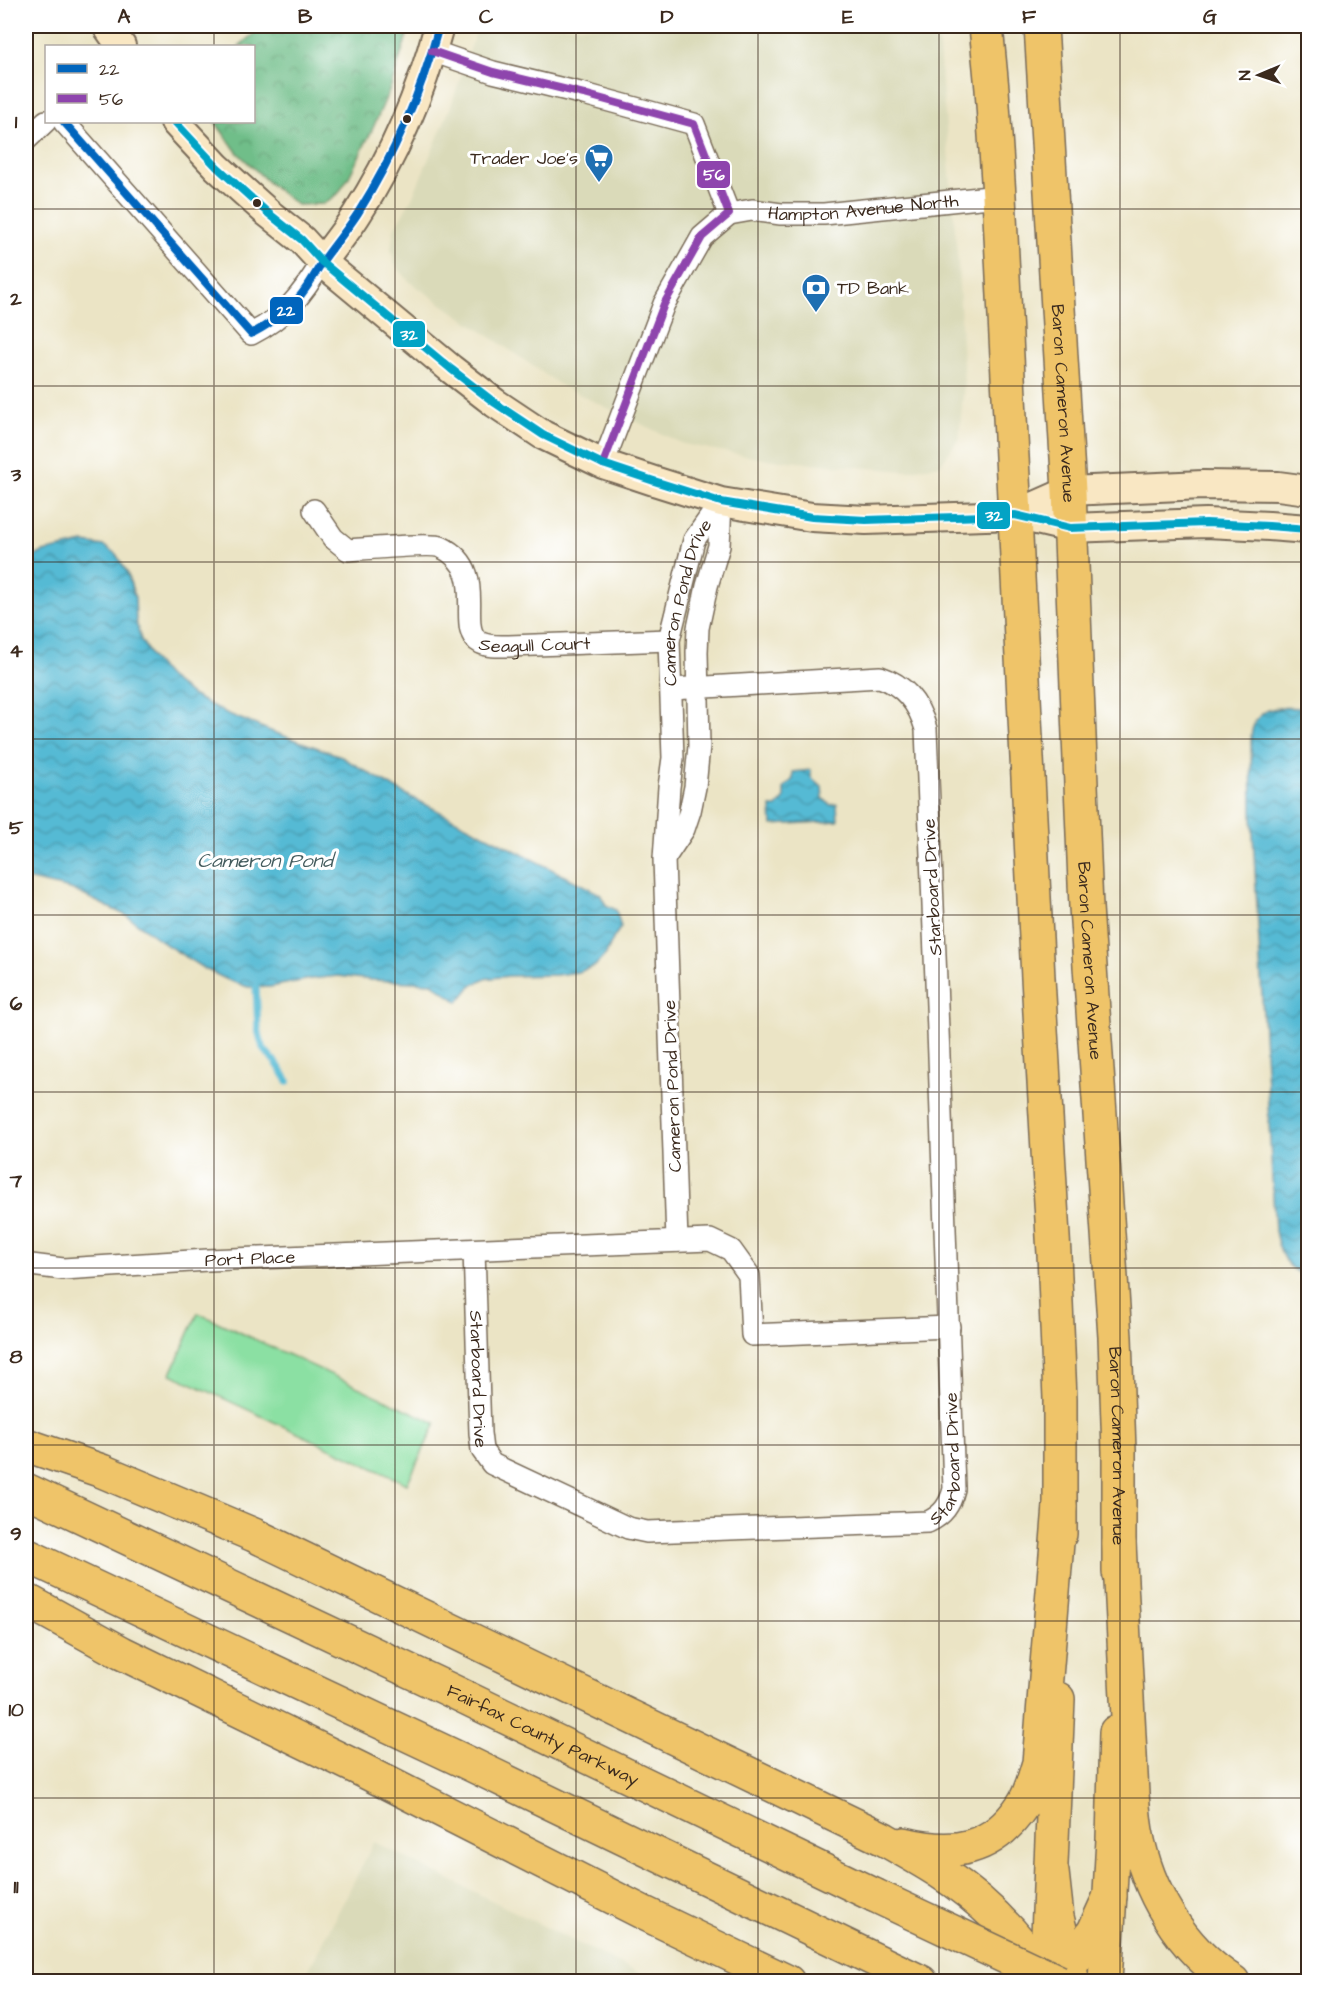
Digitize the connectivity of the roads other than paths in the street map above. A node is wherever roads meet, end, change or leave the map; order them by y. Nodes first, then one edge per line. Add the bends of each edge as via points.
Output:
1 (107, 26) edge
2 (986, 26) edge
3 (1041, 26) edge
4 (436, 38) edge
5 (120, 45) edge
6 (45, 122) edge
7 (65, 123) edge
8 (177, 123) edge
9 (26, 140) edge
10 (999, 196) junction
11 (729, 214) junction
12 (322, 262) junction
13 (603, 464) junction
14 (1308, 490) edge
15 (1069, 491) junction
16 (721, 502) junction
17 (314, 510) dead end
18 (1015, 515) junction
19 (1070, 528) junction
20 (1308, 529) edge
21 (669, 640) junction
22 (698, 688) junction
23 (672, 689) junction
24 (664, 860) junction
25 (677, 1241) junction
26 (474, 1250) junction
27 (26, 1263) edge
28 (949, 1327) junction
29 (26, 1445) edge
30 (26, 1490) edge
31 (1060, 1506) junction
32 (1119, 1543) junction
33 (26, 1555) edge
34 (26, 1600) edge
35 (884, 1839) junction
36 (1110, 1896) junction
37 (1057, 1979) edge
38 (788, 1982) edge
39 (921, 1982) edge
40 (1105, 1982) edge
41 (1233, 1982) edge

1 - 5 street
2 - 10 main road
3 - 15 main road, Baron Cameron Avenue
4 - 11 street via 493,72 694,124
4 - 12 street via 409,119 385,168
6 - 9 street
7 - 12 street via 250,334 270,325 285,311 305,290
8 - 12 street via 217,167
10 - 11 street, Hampton Avenue North via 824,214 752,210
10 - 18 main road
11 - 13 street via 702,237 664,304
12 - 13 street via 495,403 543,435
13 - 16 street
14 - 15 street via 1203,485
15 - 18 street
15 - 19 main road, Baron Cameron Avenue
16 - 18 street via 812,517 866,520
16 - 21 street, Cameron Pond Drive via 694,540
16 - 22 street, Cameron Pond Drive via 719,546 698,628
17 - 21 street, Seagull Court via 333,538 348,550 439,546 453,555 465,568 470,582 470,629 482,644
18 - 19 street
18 - 31 main road via 1054,1254
19 - 20 street via 1206,524
19 - 32 main road, Baron Cameron Avenue via 1086,907 1115,1337
21 - 23 street, Cameron Pond Drive
22 - 23 street, Starboard Drive
22 - 24 street, Cameron Pond Drive via 699,747 690,811 684,829
22 - 28 street, Starboard Drive via 880,677 896,684 922,715 926,730
23 - 24 street, Cameron Pond Drive via 673,758
24 - 25 street, Cameron Pond Drive
25 - 26 street
25 - 28 street via 710,1240 731,1250 749,1275 752,1335
26 - 27 street, Port Place via 63,1269
26 - 28 street, Starboard Drive via 482,1450 492,1464 628,1528 646,1532 928,1522 940,1516 954,1489
29 - 35 main road via 102,1471 244,1531
30 - 37 main road, Fairfax County Parkway, bridge
31 - 35 main road via 1039,1763 1023,1806 993,1836 959,1850 917,1847
31 - 37 main road via 1052,1862 1058,1917
32 - 36 main road, Baron Cameron Avenue
32 - 41 main road via 1132,1794 1143,1861 1184,1940
33 - 39 main road
34 - 38 main road via 122,1653
35 - 37 main road via 941,1872 985,1907
36 - 37 main road via 1094,1931
36 - 40 main road, Baron Cameron Avenue

